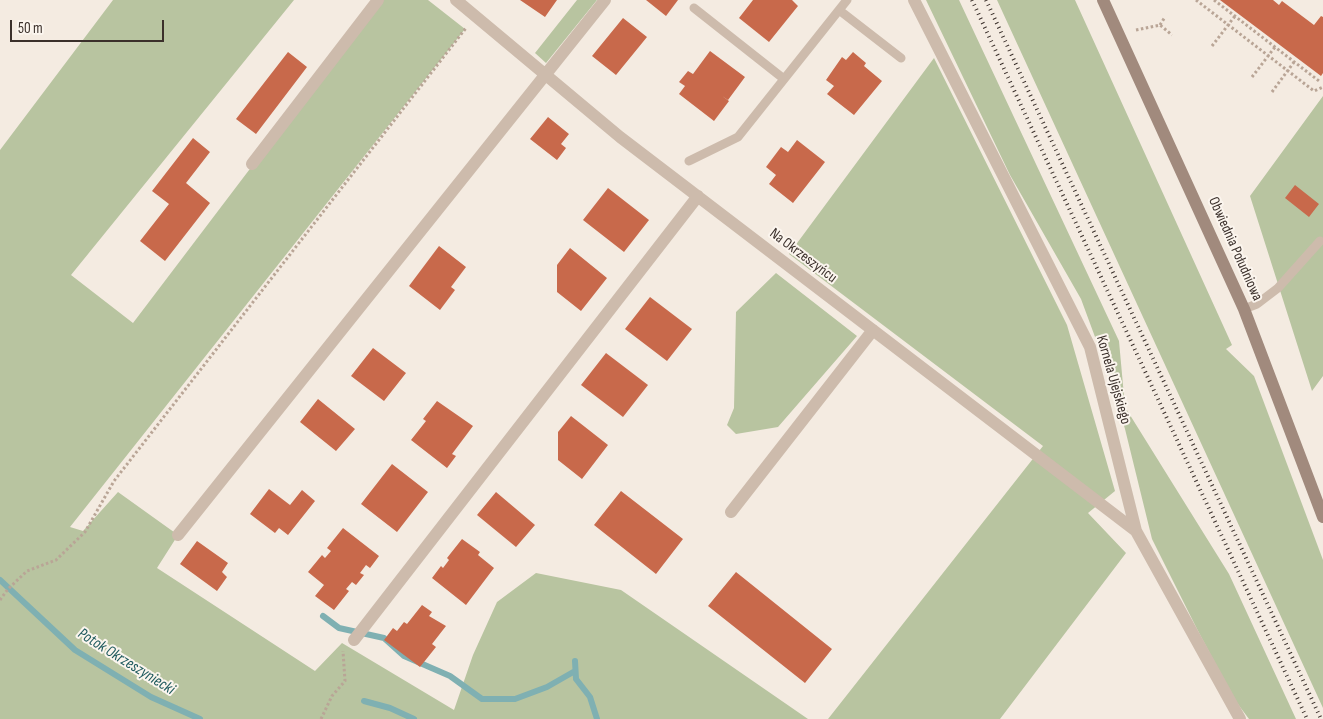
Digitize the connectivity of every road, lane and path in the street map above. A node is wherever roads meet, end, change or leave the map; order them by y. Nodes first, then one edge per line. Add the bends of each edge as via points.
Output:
1 (378, 0) edge
2 (456, 0) edge
3 (605, 0) edge
4 (847, 0) edge
5 (914, 0) edge
6 (1103, 0) edge
7 (1196, 0) edge
8 (1214, 0) edge
9 (694, 8) dead end
10 (839, 10) junction
11 (476, 15) junction
12 (1235, 16) junction
13 (1164, 17) dead end
14 (1160, 25) junction
15 (1228, 25) junction
16 (1136, 30) dead end
17 (1172, 35) dead end
18 (1212, 46) dead end
19 (1275, 47) junction
20 (1268, 55) junction
21 (901, 58) dead end
22 (1294, 62) junction
23 (1288, 70) junction
24 (545, 74) junction
25 (1252, 77) dead end
26 (784, 80) junction
27 (1319, 81) dead end
28 (1323, 88) edge
29 (1272, 92) dead end
30 (689, 162) dead end
31 (252, 164) dead end
32 (698, 196) junction
33 (1320, 241) dead end
34 (1244, 310) junction
35 (873, 330) junction
36 (731, 512) dead end
37 (1323, 517) edge
38 (1136, 532) junction
39 (178, 535) dead end
40 (0, 600) edge
41 (348, 642) joint
42 (321, 719) edge
43 (1240, 719) edge

1 - 31 street
2 - 11 street, Na Okrzeszyńcu
3 - 24 street
4 - 10 lane
5 - 38 street, Kornela Ujejskiego via 1090,347
6 - 34 main road, Obwiednia Południowa
7 - 15 path
8 - 12 path
9 - 26 lane
10 - 21 lane
10 - 26 lane
11 - 24 street, Na Okrzeszyńcu
11 - 40 path via 114,481 85,532 56,560 27,571
12 - 15 path
12 - 19 path
13 - 14 path
14 - 16 path
14 - 17 path
15 - 18 path
15 - 20 path
19 - 20 path
19 - 22 path
20 - 23 path
20 - 25 path
22 - 23 path
22 - 27 path
23 - 28 path via 1314,91
23 - 29 path
24 - 32 street, Na Okrzeszyńcu
24 - 39 street
26 - 30 lane via 738,138
32 - 35 street, Na Okrzeszyńcu
32 - 41 street
33 - 34 lane via 1278,288
34 - 37 main road, Obwiednia Południowa
35 - 36 street
35 - 38 street, Na Okrzeszyńcu
38 - 43 street, Kornela Ujejskiego
41 - 42 path via 345,680 332,696

